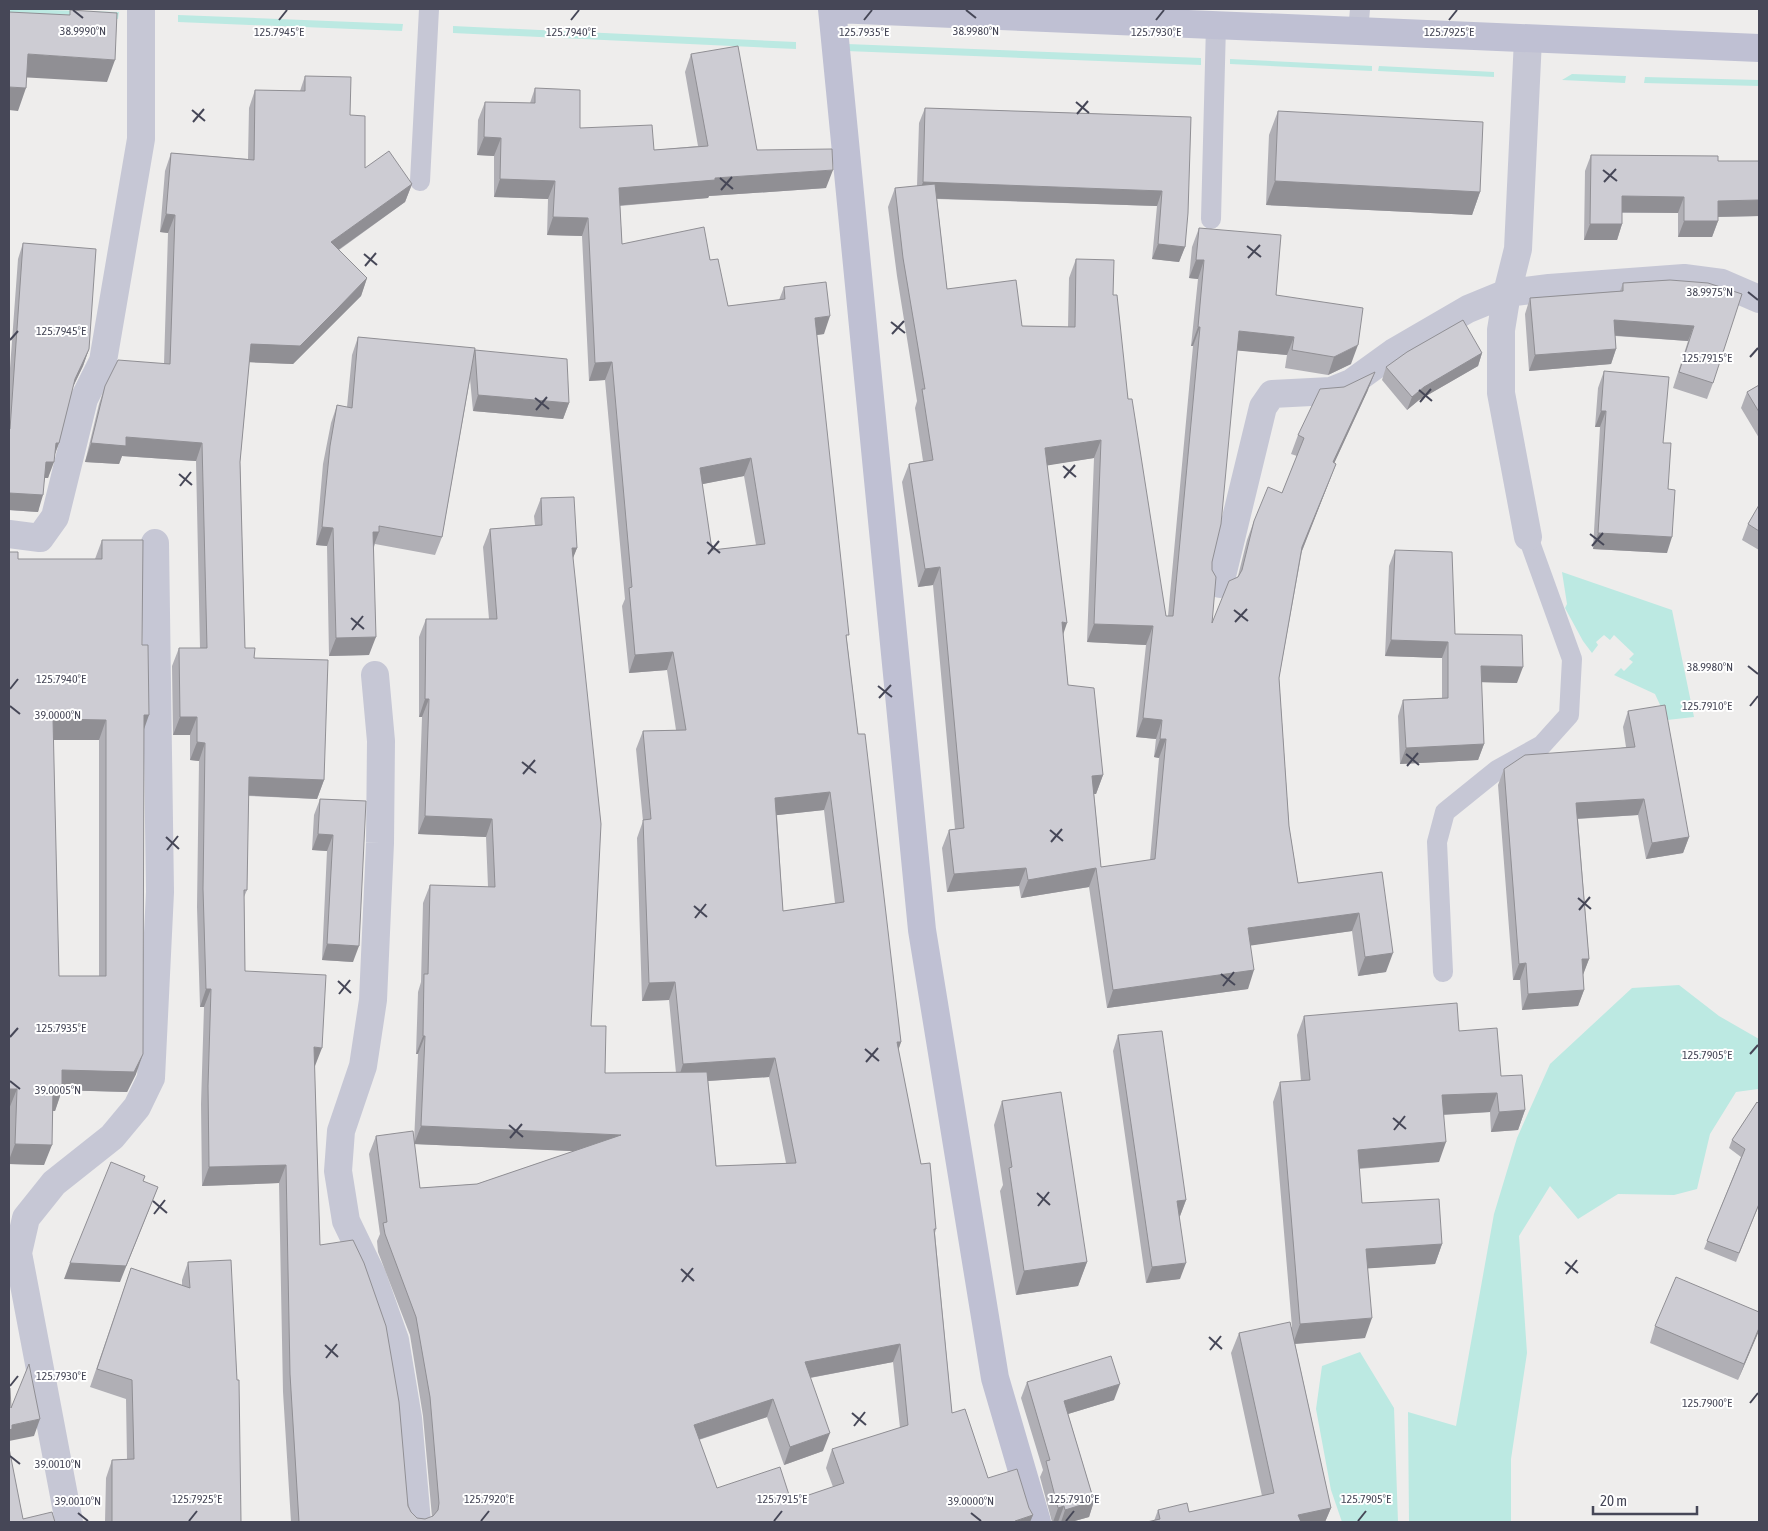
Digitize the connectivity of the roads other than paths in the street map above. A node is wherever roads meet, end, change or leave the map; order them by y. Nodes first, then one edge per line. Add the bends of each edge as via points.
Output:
1 (141, 9) edge
2 (429, 9) edge
3 (832, 9) edge
4 (835, 9) edge
5 (1359, 20) edge
6 (1216, 25) junction
7 (1528, 39) junction
8 (1759, 48) edge
9 (420, 181) dead end
10 (1211, 219) dead end
11 (1507, 293) junction
12 (1759, 299) edge
13 (9, 534) edge
14 (1528, 537) joint
15 (155, 544) dead end
16 (1220, 584) dead end
17 (375, 675) dead end
18 (1443, 972) dead end
19 (18, 1298) edge
20 (69, 1522) edge
21 (417, 1522) edge
22 (1037, 1522) edge

1 - 13 street via 141,139 103,361 84,399 55,517 40,538
2 - 9 lane
3 - 22 street via 922,930 995,1378
4 - 6 street
5 - 6 street
5 - 7 street
6 - 10 lane
7 - 8 street
7 - 11 street via 1518,248
11 - 12 street via 1684,278 1722,283
11 - 14 street via 1501,330 1501,393
11 - 16 street via 1468,309 1394,352 1352,383 1331,391 1272,394 1263,407
14 - 18 lane via 1572,659 1569,715 1542,745 1497,770 1445,812 1437,842
15 - 19 street via 160,892 151,1078 137,1108 112,1137 54,1183 26,1218 18,1253
17 - 21 street via 381,741 373,1000 363,1066 341,1131 338,1172 346,1221 372,1275 395,1340 408,1418
19 - 20 street

